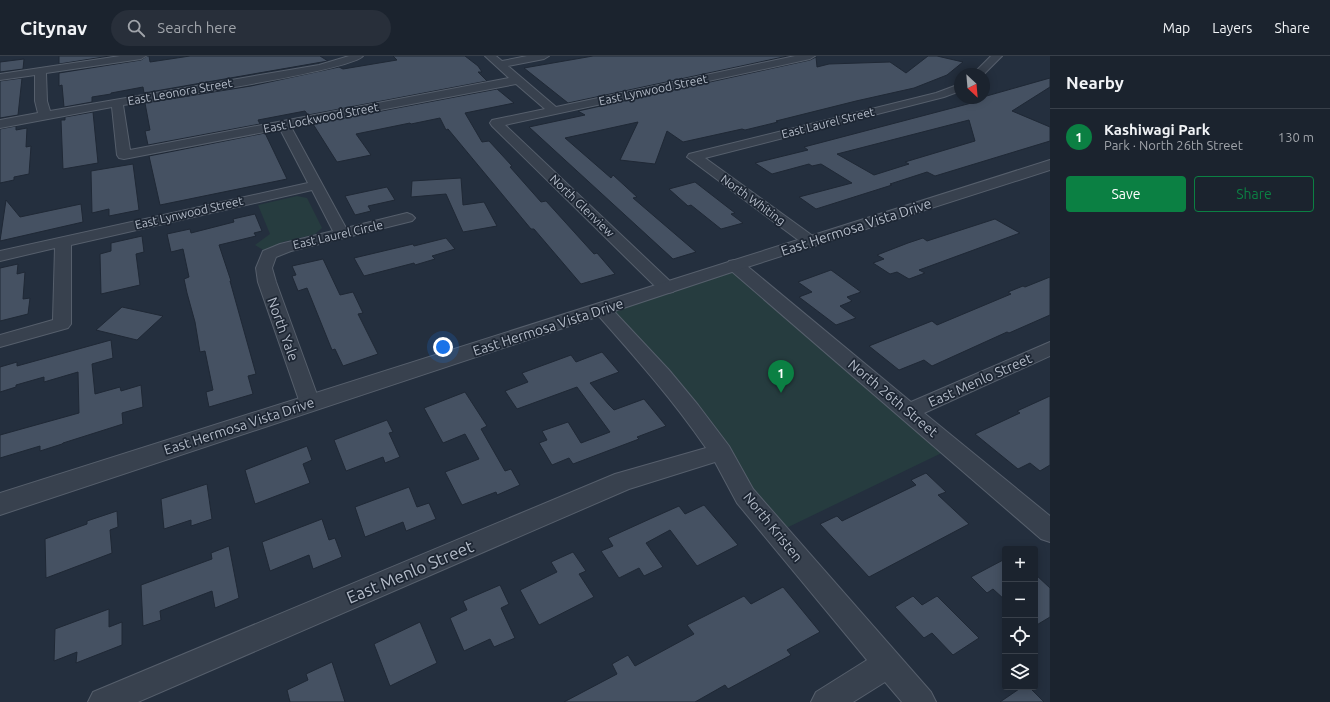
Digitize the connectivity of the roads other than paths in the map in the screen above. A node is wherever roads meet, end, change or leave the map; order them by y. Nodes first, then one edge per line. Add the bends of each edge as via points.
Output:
1 (141, 56) edge
2 (358, 56) edge
3 (490, 56) edge
4 (544, 56) edge
5 (810, 56) edge
6 (997, 56) edge
7 (500, 64) junction
8 (984, 68) edge
9 (40, 71) junction
10 (0, 77) edge
11 (518, 80) junction
12 (954, 89) edge
13 (117, 103) junction
14 (554, 111) junction
15 (45, 115) junction
16 (496, 123) joint
17 (0, 124) edge
18 (284, 125) junction
19 (694, 157) joint
20 (1050, 165) edge
21 (316, 185) junction
22 (407, 218) dead end
23 (342, 234) junction
24 (62, 242) junction
25 (811, 242) junction
26 (269, 254) joint
27 (0, 256) edge
28 (735, 266) junction
29 (667, 288) junction
30 (603, 310) junction
31 (0, 341) edge
32 (1050, 348) edge
33 (310, 403) junction
34 (909, 411) junction
35 (721, 452) junction
36 (0, 504) edge
37 (1050, 531) edge
38 (888, 664) junction
39 (103, 702) edge
40 (826, 702) edge
41 (921, 702) edge

1 - 9 street
2 - 13 street, East Leonora Street via 320,68
3 - 7 street
4 - 7 street
5 - 14 street, East Lynwood Street
6 - 8 street
7 - 11 street
9 - 10 street
9 - 15 street via 41,101
11 - 14 street
11 - 18 street, East Lockwood Street
12 - 19 street, East Laurel Street
13 - 15 street, East Leonora Street
13 - 18 street, East Lockwood Street via 124,155
14 - 16 street, East Lynwood Street
15 - 17 street, East Leonora Street
16 - 29 street, North Glenview
18 - 21 street
19 - 25 street, North Whiting
20 - 25 street, East Hermosa Vista Drive
21 - 23 street
21 - 24 street, East Lynwood Street
22 - 23 street, East Laurel Circle
23 - 26 street, East Laurel Circle via 286,247
24 - 27 street, East Lynwood Street
24 - 31 street via 62,324
25 - 28 street, East Hermosa Vista Drive
26 - 33 street, North Yale via 264,268 267,282
28 - 29 street, East Hermosa Vista Drive
28 - 34 street, North 26th Street
29 - 30 street, East Hermosa Vista Drive
30 - 33 street, East Hermosa Vista Drive
30 - 35 street, North Kristen via 662,375
32 - 34 street, East Menlo Street
33 - 36 street, East Hermosa Vista Drive
34 - 37 street, North 26th Street
35 - 38 street, North Kristen via 745,496
35 - 39 street, East Menlo Street via 623,481
38 - 40 street
38 - 41 street, North Kristen

